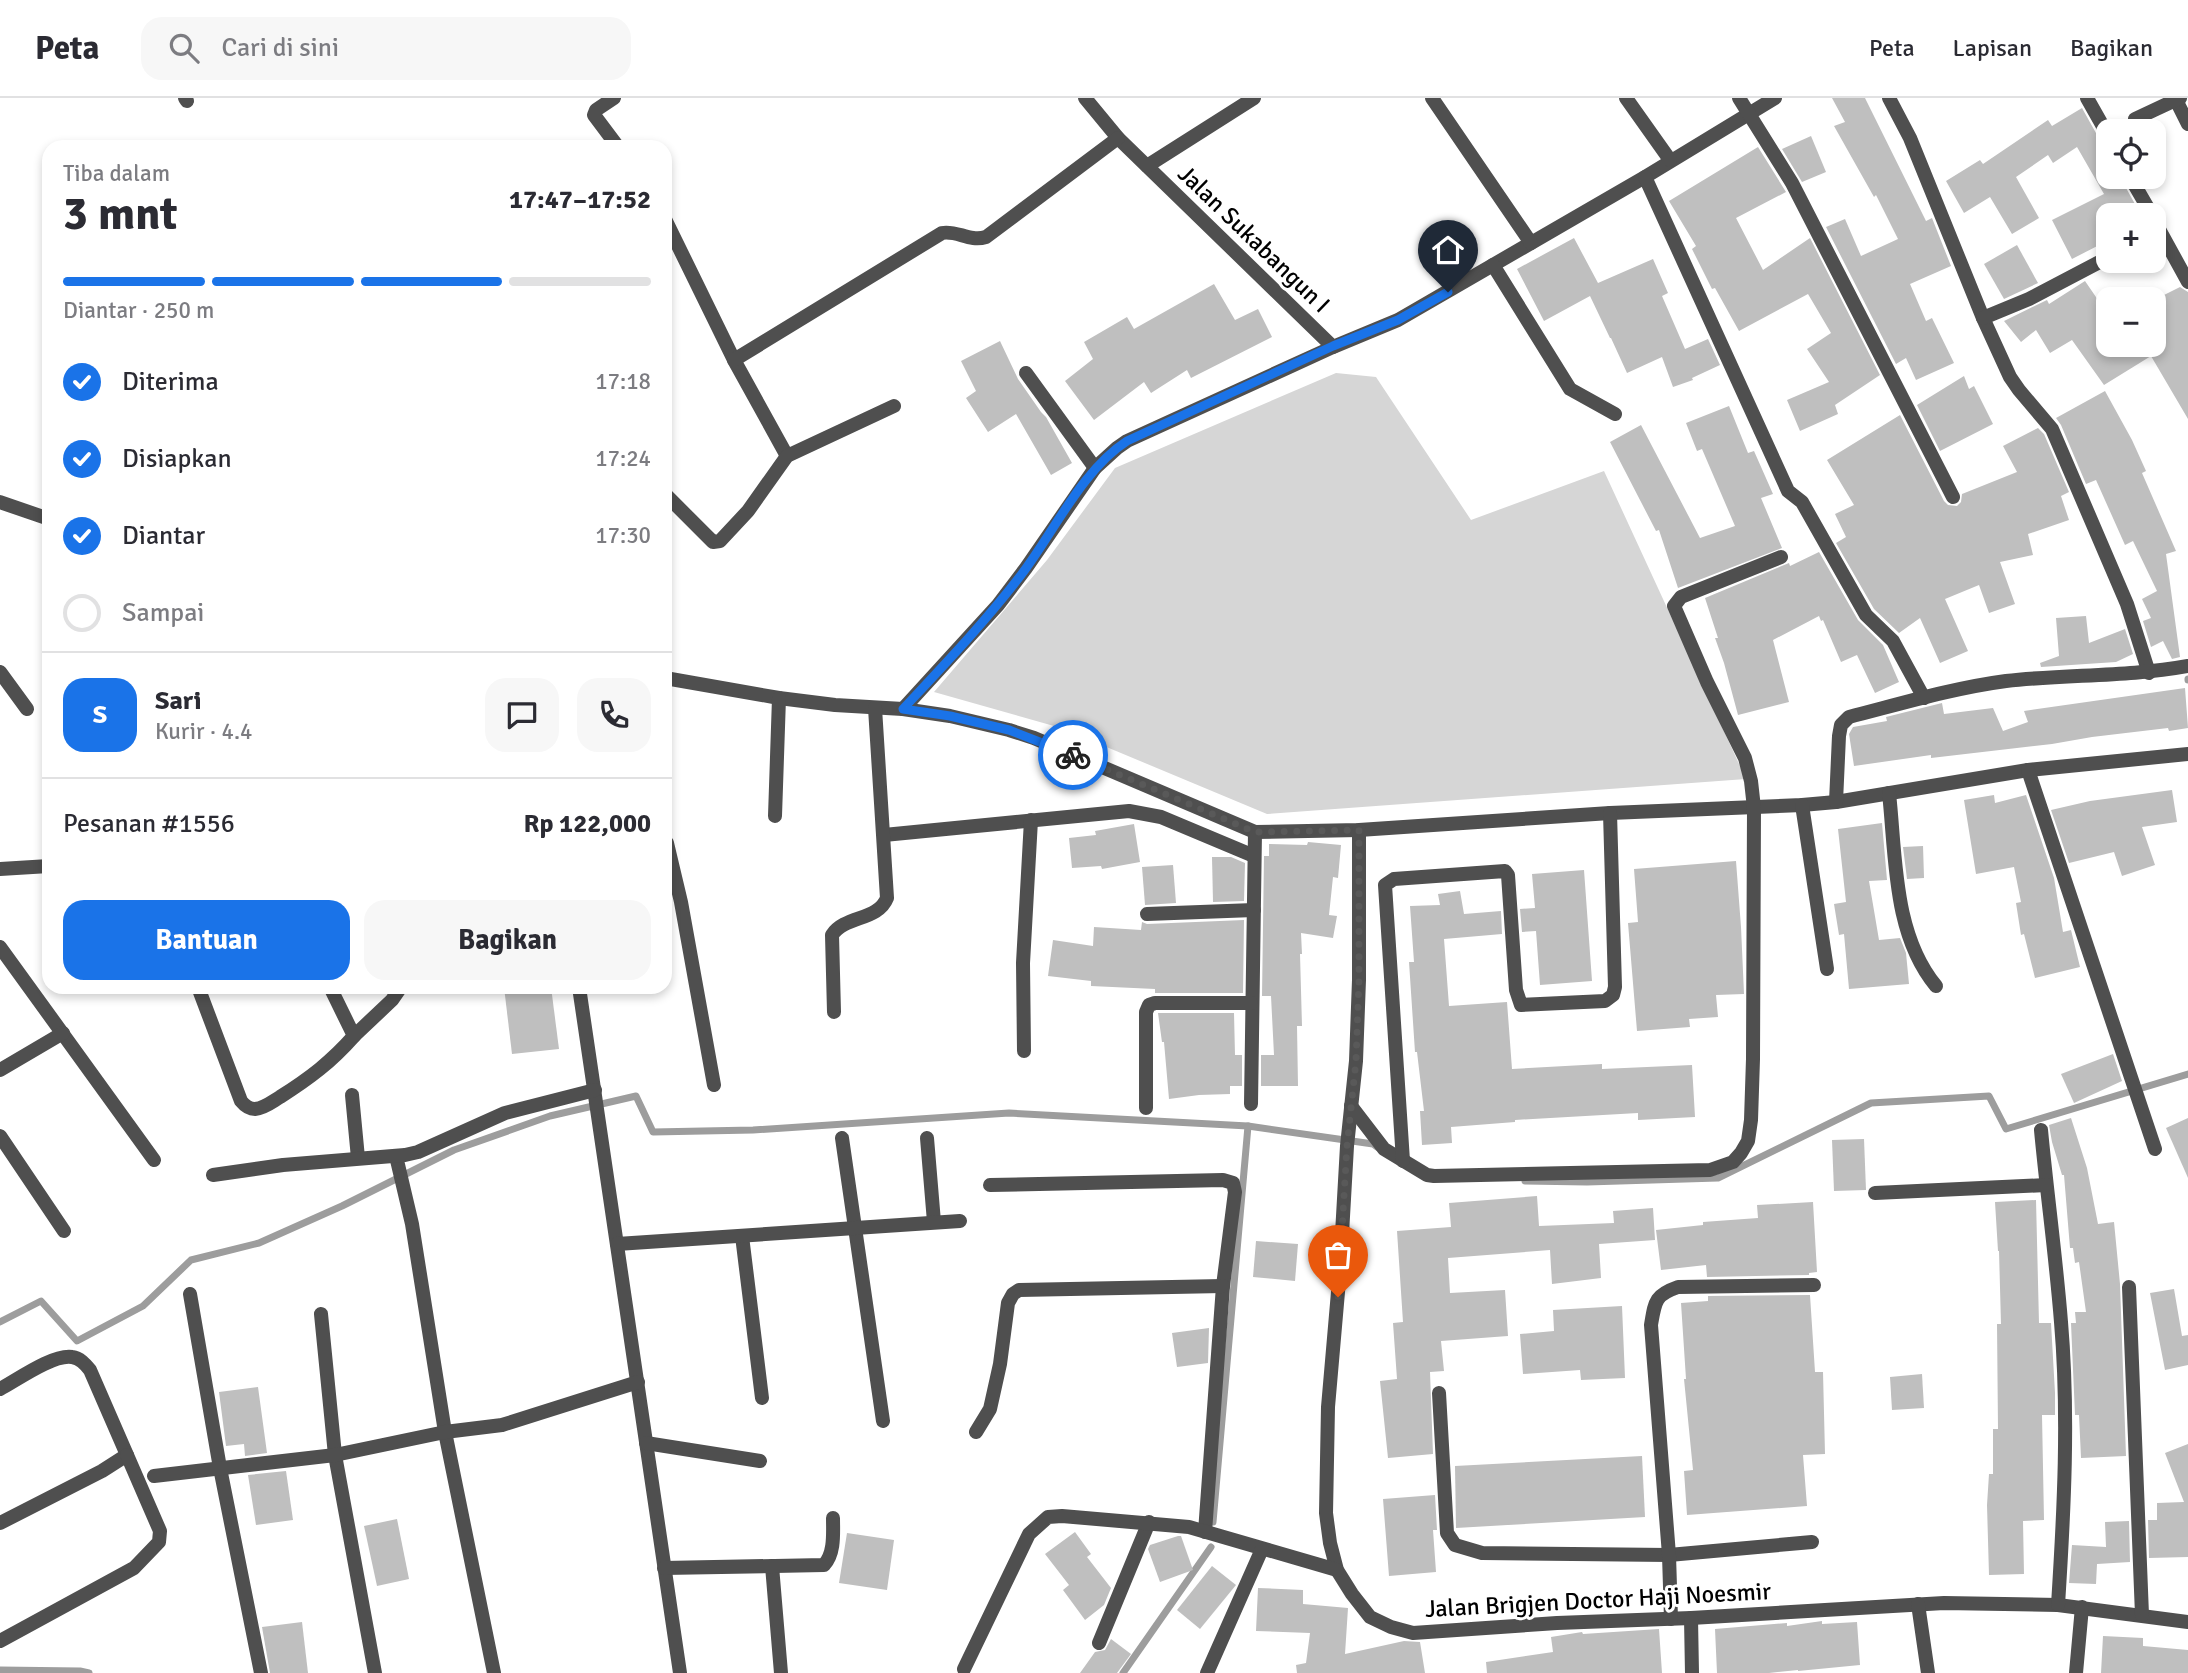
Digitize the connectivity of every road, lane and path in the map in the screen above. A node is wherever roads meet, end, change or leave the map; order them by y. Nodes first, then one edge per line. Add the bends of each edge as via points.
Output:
1 (614, 98) edge
2 (1085, 98) edge
3 (1254, 98) edge
4 (1432, 98) edge
5 (1626, 98) edge
6 (1739, 98) edge
7 (1775, 98) edge
8 (1889, 98) edge
9 (2087, 98) edge
10 (2178, 99) edge
11 (1749, 112) junction
12 (2099, 119) edge
13 (2135, 119) dead end
14 (2188, 124) edge
15 (1118, 138) junction
16 (613, 140) edge
17 (1670, 160) junction
18 (1147, 166) junction
19 (1645, 177) junction
20 (672, 233) edge
21 (1531, 243) junction
22 (2166, 245) edge
23 (2096, 264) edge
24 (1493, 265) junction
25 (2188, 282) edge
26 (1983, 318) junction
27 (1333, 346) junction
28 (734, 360) junction
29 (1026, 373) dead end
30 (894, 406) dead end
31 (1615, 414) dead end
32 (787, 456) junction
33 (1095, 467) junction
34 (1953, 497) dead end
35 (672, 501) edge
36 (0, 502) edge
37 (42, 514) edge
38 (1781, 557) dead end
39 (2188, 666) edge
40 (0, 672) edge
41 (2149, 673) junction
42 (672, 679) edge
43 (779, 698) junction
44 (1924, 698) junction
45 (875, 708) junction
46 (27, 709) dead end
47 (903, 709) junction
48 (2188, 756) edge
49 (2028, 770) junction
50 (1889, 793) junction
51 (1836, 802) junction
52 (1802, 805) junction
53 (1754, 808) junction
54 (1610, 813) junction
55 (775, 816) dead end
56 (1031, 820) junction
57 (1359, 830) junction
58 (1255, 832) junction
59 (884, 835) junction
60 (1254, 856) junction
61 (672, 864) edge
62 (42, 866) edge
63 (0, 869) edge
64 (1254, 910) junction
65 (1147, 914) dead end
66 (0, 947) edge
67 (1827, 969) dead end
68 (1936, 986) dead end
69 (201, 994) edge
70 (333, 994) edge
71 (396, 994) edge
72 (580, 994) edge
73 (1251, 1003) junction
74 (834, 1012) dead end
75 (63, 1033) junction
76 (354, 1036) junction
77 (1024, 1051) dead end
78 (0, 1070) edge
79 (714, 1085) dead end
80 (595, 1093) junction
81 (352, 1095) dead end
82 (1251, 1104) dead end
83 (1351, 1106) junction
84 (1146, 1108) dead end
85 (2041, 1130) dead end
86 (0, 1136) edge
87 (842, 1138) dead end
88 (927, 1138) dead end
89 (2155, 1149) dead end
90 (358, 1158) junction
91 (154, 1160) dead end
92 (1403, 1161) junction
93 (398, 1163) junction
94 (213, 1175) dead end
95 (990, 1185) dead end
96 (2046, 1185) junction
97 (1875, 1193) dead end
98 (960, 1221) dead end
99 (933, 1223) junction
100 (853, 1228) junction
101 (65, 1231) dead end
102 (742, 1236) junction
103 (617, 1244) junction
104 (1814, 1285) dead end
105 (1223, 1286) junction
106 (2129, 1287) dead end
107 (190, 1294) dead end
108 (321, 1314) dead end
109 (638, 1382) junction
110 (0, 1389) edge
111 (1439, 1393) dead end
112 (762, 1398) dead end
113 (883, 1421) dead end
114 (445, 1432) junction
115 (976, 1432) dead end
116 (646, 1443) junction
117 (127, 1455) junction
118 (335, 1455) junction
119 (760, 1461) dead end
120 (220, 1468) junction
121 (154, 1476) dead end
122 (834, 1518) dead end
123 (1149, 1522) junction
124 (0, 1523) edge
125 (1205, 1532) junction
126 (1812, 1542) dead end
127 (1262, 1549) junction
128 (1669, 1555) junction
129 (772, 1566) junction
130 (664, 1567) junction
131 (1337, 1570) junction
132 (1918, 1604) junction
133 (2058, 1605) junction
134 (2082, 1607) junction
135 (2142, 1615) junction
136 (1691, 1618) junction
137 (1671, 1619) junction
138 (2188, 1622) edge
139 (0, 1641) edge
140 (1099, 1643) dead end
141 (964, 1669) dead end
142 (261, 1673) edge
143 (374, 1673) edge
144 (494, 1673) edge
145 (680, 1673) edge
146 (781, 1673) edge
147 (1207, 1673) edge
148 (1692, 1673) edge
149 (1928, 1673) edge
150 (2076, 1673) edge

1 - 16 street via 594,115
2 - 15 street, Jalan Sukabangun I
3 - 18 street
4 - 21 street
5 - 17 street
6 - 11 street
7 - 11 street, Jalan Sukabangun I
8 - 26 street
9 - 12 street
10 - 13 street
10 - 14 street
11 - 17 street, Jalan Sukabangun I
11 - 34 street via 1792,183
15 - 18 street, Jalan Sukabangun I
15 - 28 street via 986,237 942,233
17 - 19 street, Jalan Sukabangun I
18 - 27 street, Jalan Sukabangun I
19 - 21 street, Jalan Sukabangun I
19 - 44 street via 1788,491 1802,502 1866,615 1893,641
20 - 28 street
21 - 24 street, Jalan Sukabangun I
22 - 25 street
23 - 26 street
24 - 27 street, Jalan Sukabangun I via 1398,320
24 - 31 street via 1570,389
26 - 41 street via 2018,390 2052,429 2127,604
27 - 33 street via 1127,441
28 - 32 street
29 - 33 street
30 - 32 street
32 - 35 street via 720,541 713,542
33 - 47 street via 998,604
36 - 37 street
38 - 53 street via 1681,597 1674,606 1745,758
39 - 41 street
40 - 46 street
41 - 44 street via 2006,681
42 - 43 street
43 - 45 street
43 - 55 street
44 - 51 street via 1844,721 1839,736
45 - 47 street
45 - 59 street
47 - 58 street via 1034,738
48 - 49 street
49 - 50 street
49 - 89 street
50 - 51 street
50 - 68 street via 1904,920 1917,956
51 - 52 street
52 - 53 street
52 - 67 street
53 - 54 street
53 - 92 street via 1751,1120 1748,1141 1733,1162 1710,1170 1441,1177 1427,1175
54 - 57 street
54 - 92 street via 1615,987 1605,1001 1521,1005 1505,871 1394,879 1385,885
56 - 59 street
56 - 60 street via 1129,811 1152,814
56 - 77 street via 1023,963
57 - 58 street
57 - 83 street, Jalan Brigjen Doctor Haji Noesmir via 1359,980
58 - 60 street
59 - 74 street via 885,902 880,910 843,925 832,935
60 - 64 street
61 - 79 street
62 - 63 street
64 - 65 street
64 - 73 street
66 - 75 street
69 - 76 street via 241,1101 252,1109 266,1106 310,1079
70 - 76 street
71 - 76 street
72 - 80 street
73 - 82 street
73 - 84 street via 1149,1005
75 - 78 street
75 - 91 street
80 - 93 street via 505,1113
80 - 103 street
81 - 90 street
83 - 92 street via 1384,1149
83 - 131 street, Jalan Brigjen Doctor Haji Noesmir via 1328,1420 1326,1513
85 - 96 street
86 - 101 street
87 - 100 street
88 - 99 street
90 - 93 street
90 - 94 street
93 - 114 street
95 - 105 street via 1229,1181 1235,1192
96 - 97 street
96 - 133 street via 2065,1400 2066,1479
98 - 99 street
99 - 100 street
100 - 102 street
100 - 113 street
102 - 103 street
102 - 112 street
103 - 109 street
104 - 128 street via 1678,1287 1662,1293 1654,1305 1651,1325
105 - 115 street via 1019,1290 1008,1303 990,1409
105 - 125 street
106 - 135 street
107 - 120 street
108 - 118 street
109 - 114 street via 502,1425
109 - 116 street
110 - 117 street via 54,1360 77,1358 90,1370
111 - 128 street via 1447,1533 1455,1545 1482,1553
114 - 118 street
114 - 144 street
116 - 119 street
116 - 130 street
117 - 124 street
117 - 139 street via 160,1531 159,1542 134,1568
118 - 120 street
118 - 143 street
120 - 121 street
120 - 142 street
122 - 129 street via 829,1560 824,1565
123 - 125 street
123 - 140 street
123 - 141 street via 1048,1517 1029,1534
125 - 127 street
126 - 128 street
127 - 131 street
127 - 147 street
128 - 137 street
129 - 130 street
129 - 146 street
130 - 145 street
131 - 137 street, Jalan Brigjen Doctor Haji Noesmir via 1370,1617 1413,1633
132 - 133 street, Jalan Brigjen Doctor Haji Noesmir
132 - 136 street, Jalan Brigjen Doctor Haji Noesmir
132 - 149 street
133 - 134 street, Jalan Brigjen Doctor Haji Noesmir
134 - 135 street, Jalan Brigjen Doctor Haji Noesmir
134 - 150 street
135 - 138 street, Jalan Brigjen Doctor Haji Noesmir
136 - 137 street, Jalan Brigjen Doctor Haji Noesmir
136 - 148 street

